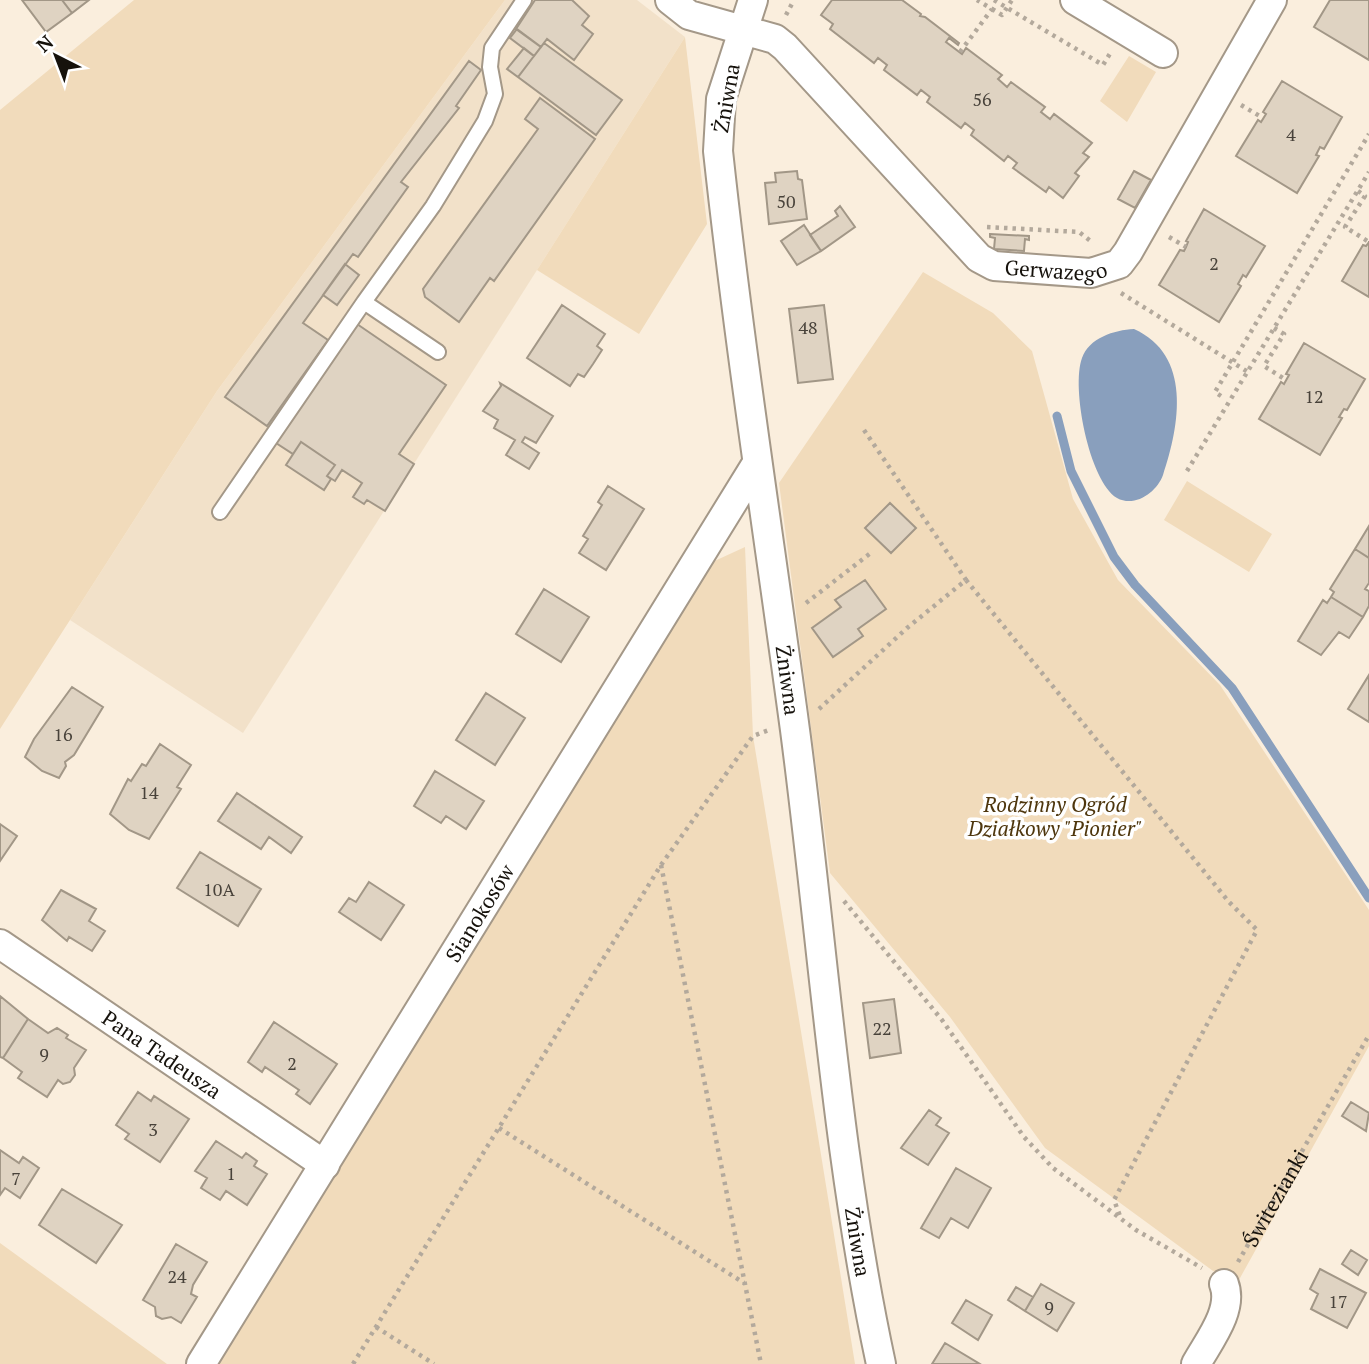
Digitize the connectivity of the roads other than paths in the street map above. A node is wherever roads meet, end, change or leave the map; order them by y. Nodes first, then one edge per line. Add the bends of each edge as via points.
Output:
1 (524, 0) edge
2 (670, 0) edge
3 (753, 0) edge
4 (1075, 0) edge
5 (1272, 0) edge
6 (741, 30) junction
7 (1163, 53) dead end
8 (364, 302) junction
9 (438, 352) dead end
10 (757, 463) junction
11 (220, 512) dead end
12 (0, 944) edge
13 (325, 1165) junction
14 (1224, 1284) road end
15 (201, 1364) edge
16 (881, 1364) edge
17 (1196, 1364) edge

1 - 8 lane via 492,48 495,93 485,121 433,206
2 - 6 street via 689,15
3 - 6 street, Żniwna
4 - 7 street
5 - 6 street, Gerwazego via 1128,252 1119,264 1091,273 994,266 979,258 775,39
6 - 10 street, Żniwna via 721,99 718,151
8 - 9 lane
8 - 11 lane
10 - 13 street, Sianokosów
10 - 16 street, Żniwna via 848,1190
12 - 13 street, Pana Tadeusza
13 - 15 street, Sianokosów
14 - 17 street via 1227,1306

